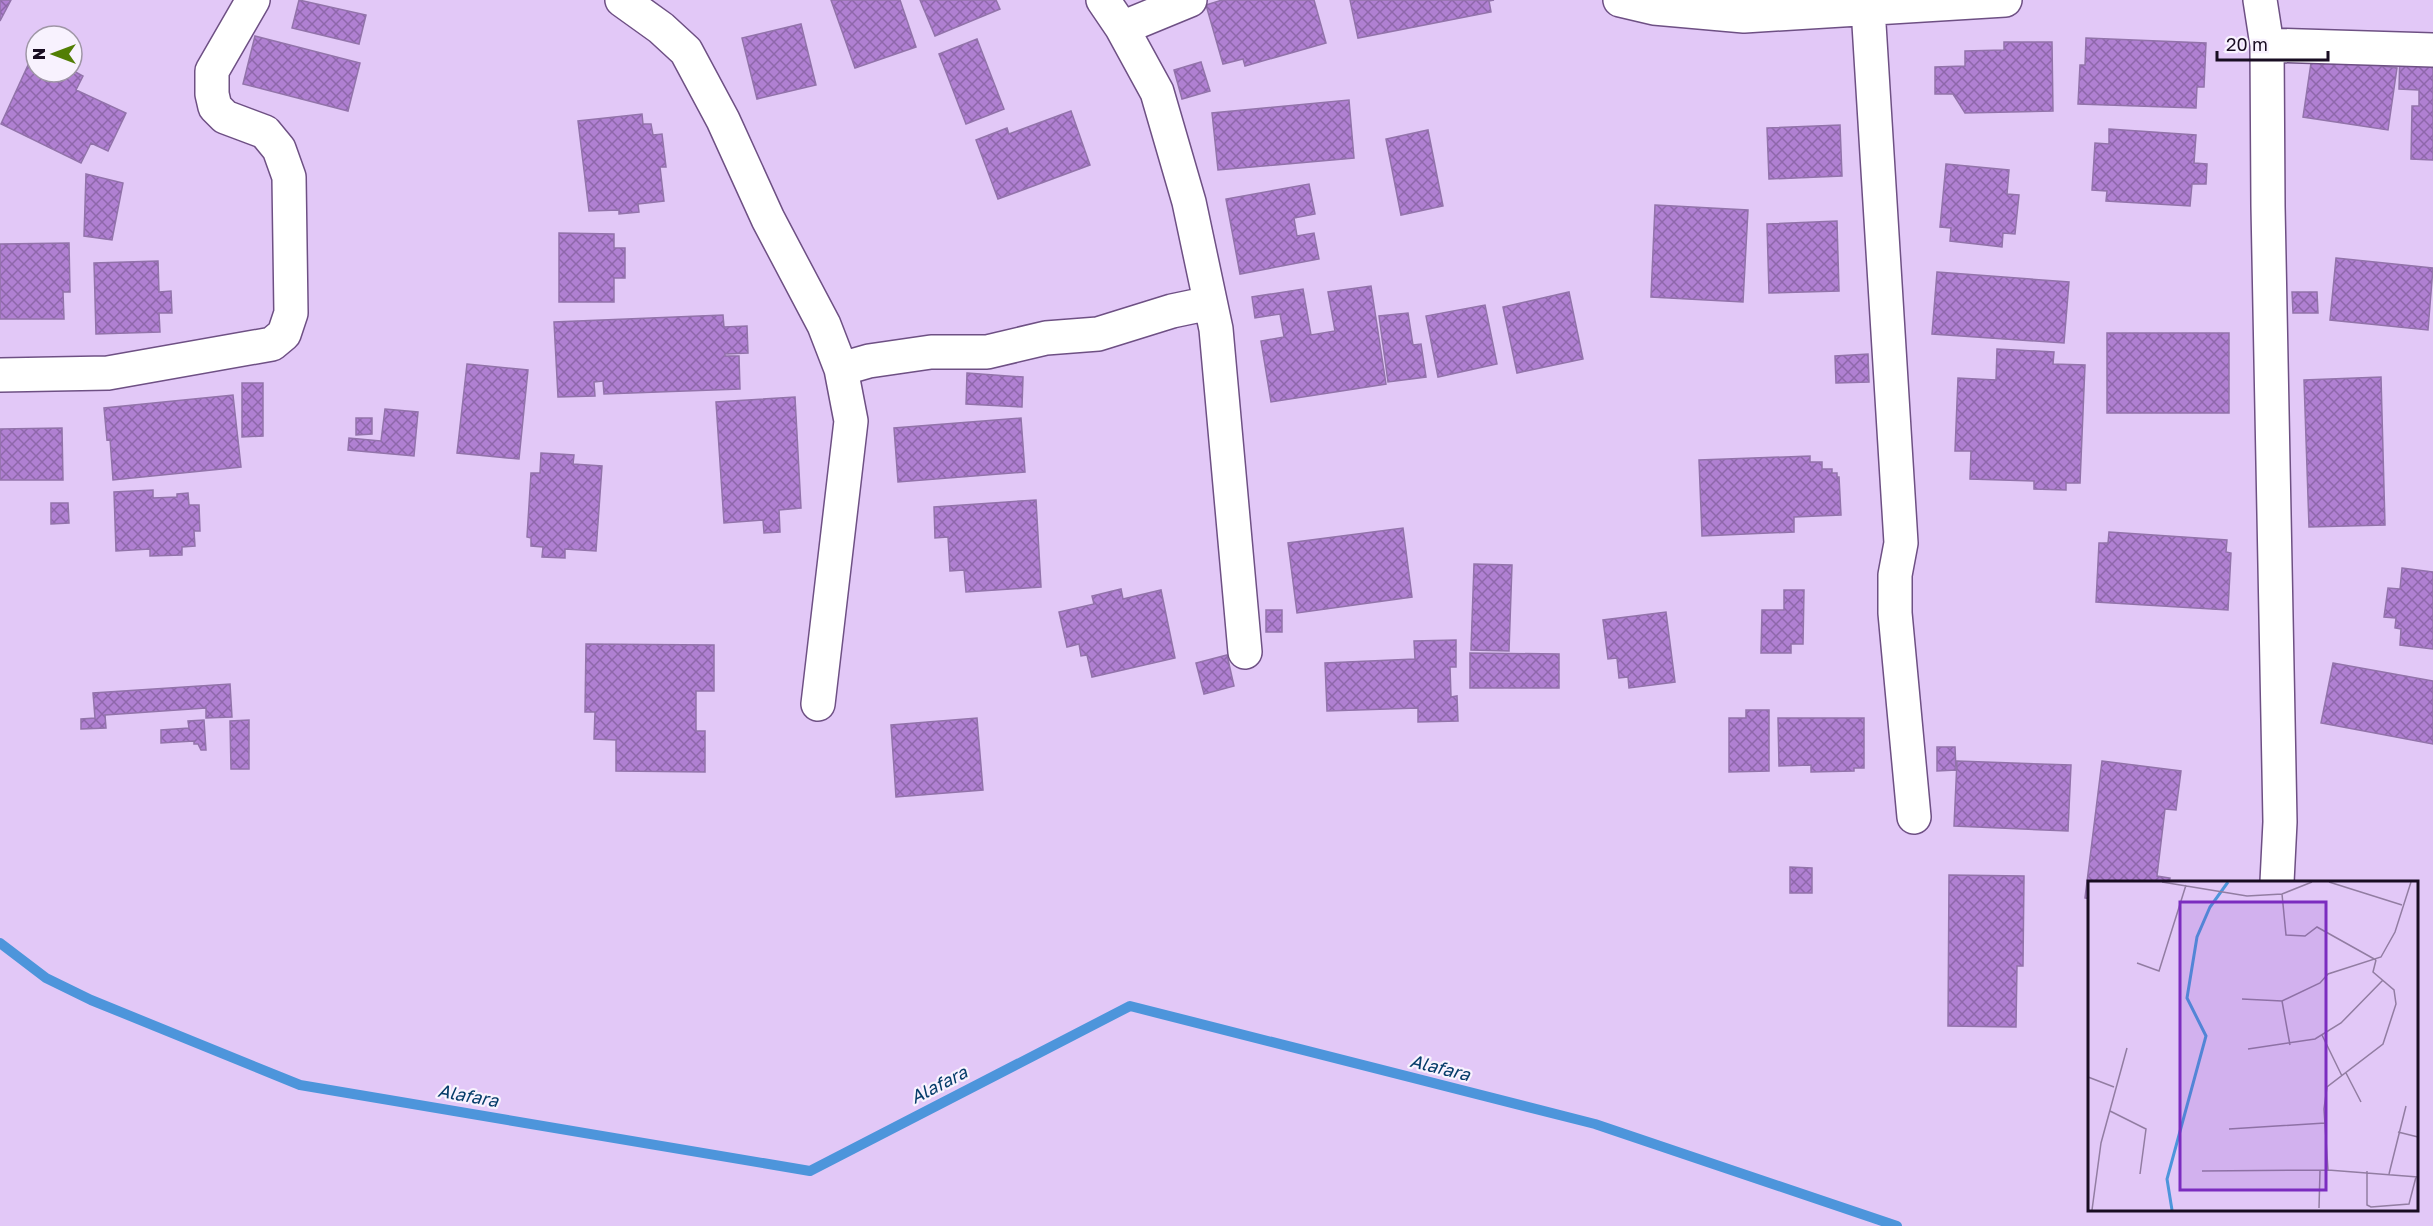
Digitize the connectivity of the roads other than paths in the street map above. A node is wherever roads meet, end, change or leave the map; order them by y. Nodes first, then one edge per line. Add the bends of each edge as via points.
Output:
1 (254, 0) edge
2 (622, 0) edge
3 (1103, 0) edge
4 (1190, 0) edge
5 (1620, 0) edge
6 (2005, 0) edge
7 (2260, 0) edge
8 (1868, 8) junction
9 (1122, 28) junction
10 (2267, 45) junction
11 (2433, 50) edge
12 (1210, 303) junction
13 (841, 369) junction
14 (0, 375) edge
15 (1245, 652) dead end
16 (818, 704) dead end
17 (1914, 817) dead end
18 (2277, 881) edge

1 - 14 street via 212,71 212,94 215,107 225,117 265,132 279,149 289,177 291,313 284,334 272,344 108,374
2 - 13 street via 686,51 824,325
3 - 9 street
4 - 9 street
5 - 8 street via 1654,8 1744,16
6 - 8 street
7 - 10 street
8 - 17 street via 1901,543 1895,575 1895,614
9 - 12 street via 1157,92 1189,202
10 - 11 street
10 - 18 street via 2280,822
12 - 13 street via 1098,334 1046,338 987,352 931,352
12 - 15 street via 1216,329
13 - 16 street via 851,421

